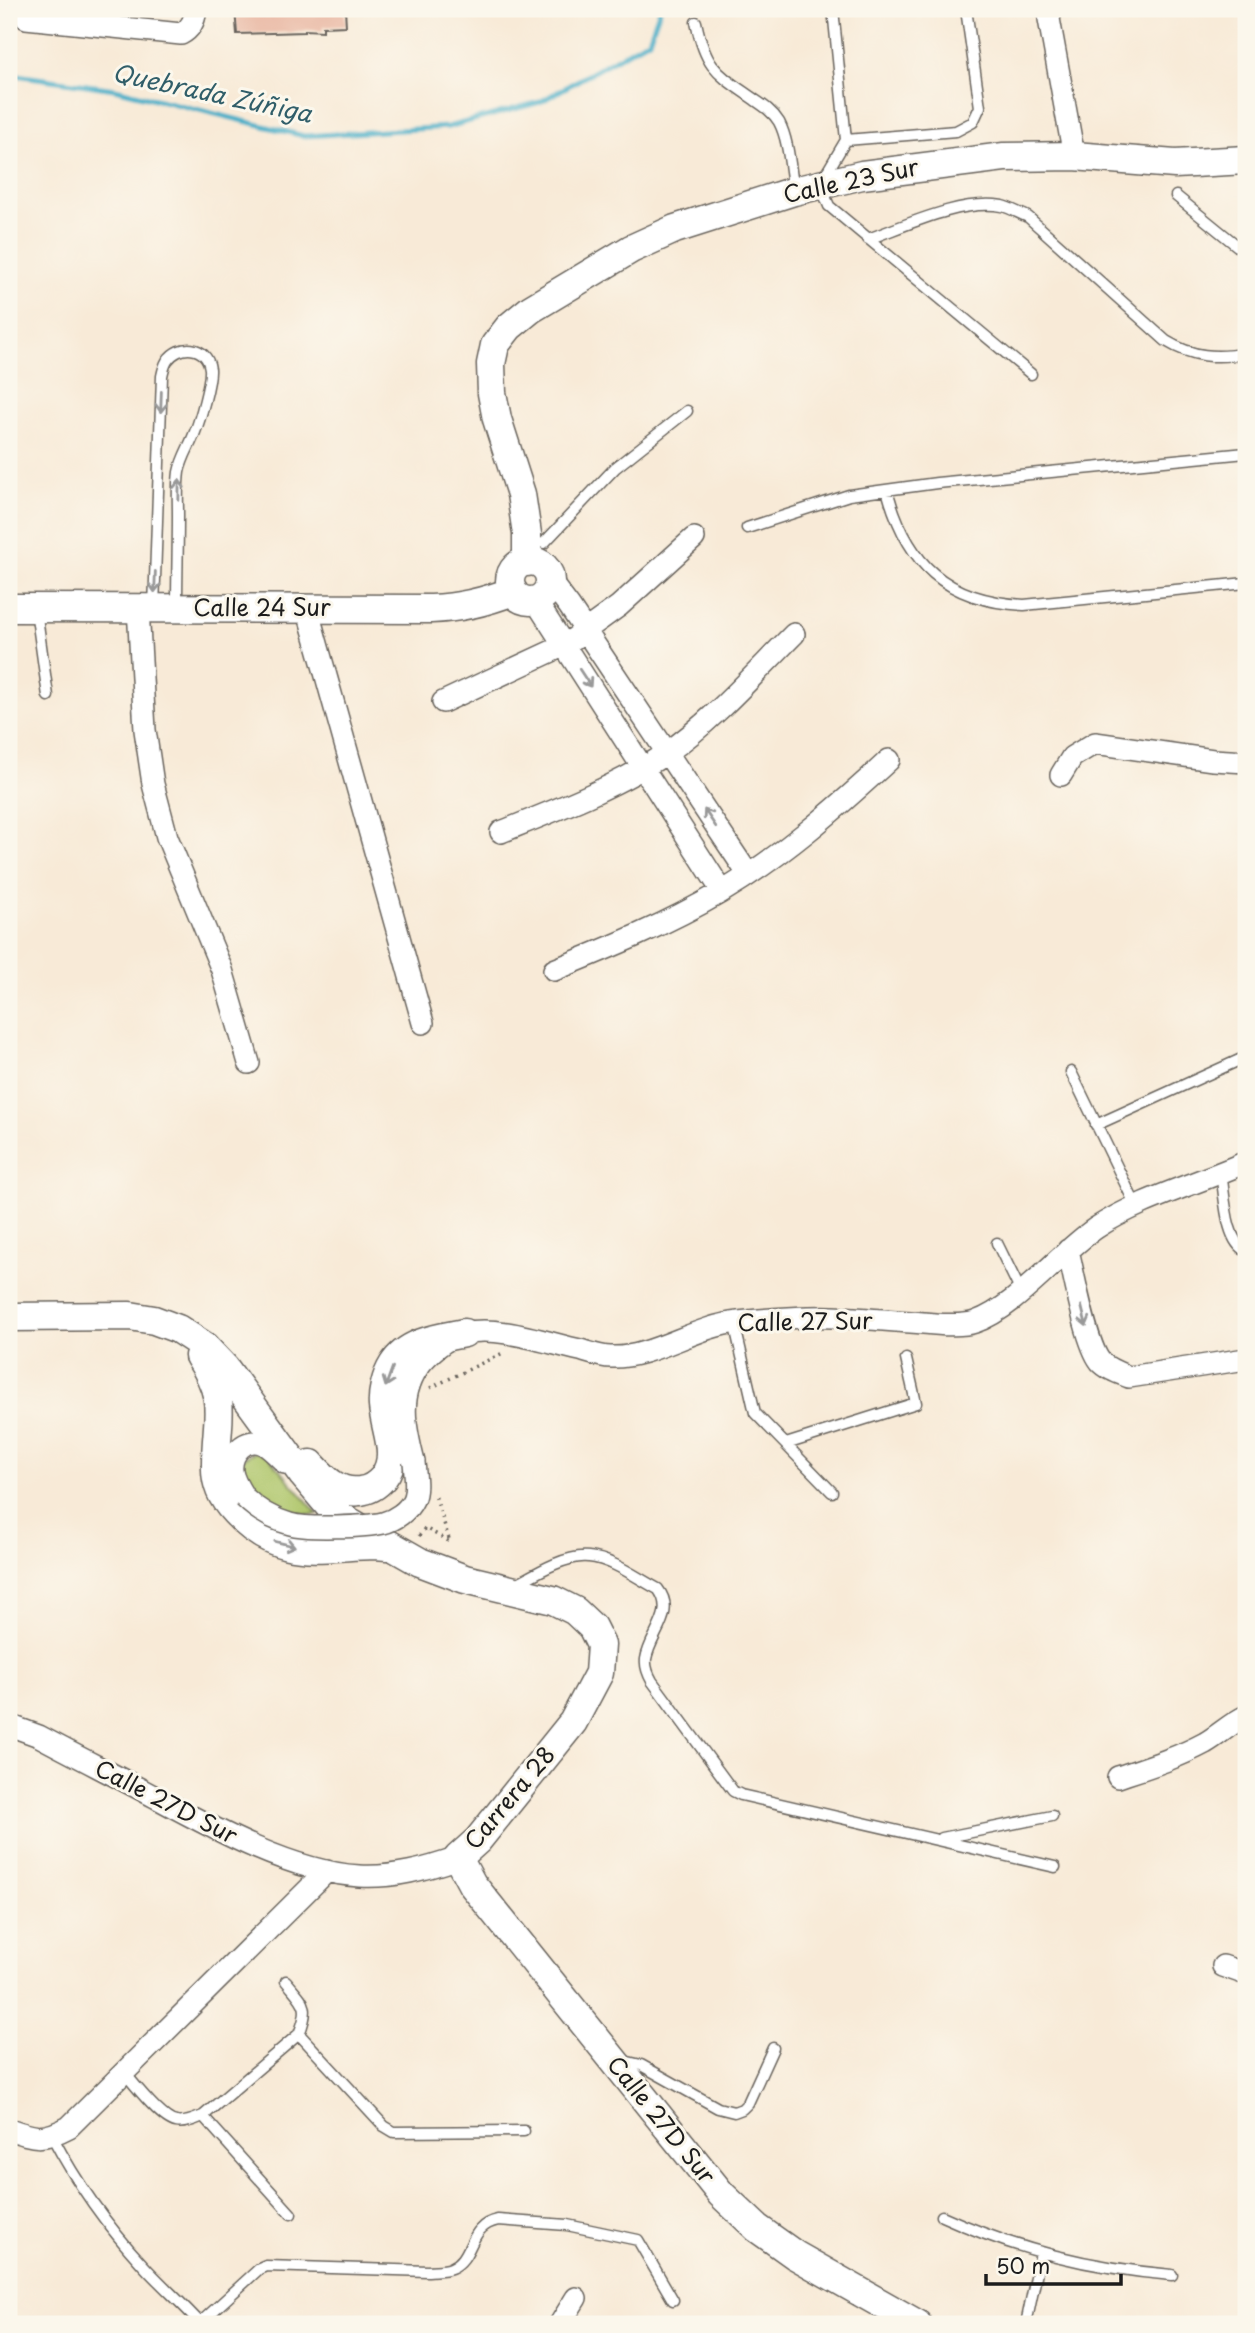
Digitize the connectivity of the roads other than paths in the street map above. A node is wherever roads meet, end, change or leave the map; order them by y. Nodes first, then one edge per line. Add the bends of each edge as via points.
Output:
1 (196, 9) edge
2 (833, 9) edge
3 (967, 9) edge
4 (1052, 9) edge
5 (26, 18) dead end
6 (695, 22) dead end
7 (846, 140) junction
8 (1074, 156) junction
9 (1246, 160) edge
10 (807, 187) junction
11 (1175, 196) dead end
12 (868, 239) junction
13 (1246, 253) edge
14 (1246, 353) edge
15 (1031, 374) dead end
16 (687, 411) dead end
17 (1246, 453) edge
18 (887, 490) junction
19 (747, 528) dead end
20 (694, 538) dead end
21 (535, 574) junction
22 (1246, 583) edge
23 (156, 607) junction
24 (22, 608) edge
25 (307, 608) junction
26 (586, 630) junction
27 (794, 634) dead end
28 (565, 645) junction
29 (47, 696) dead end
30 (443, 702) dead end
31 (667, 753) junction
32 (889, 760) dead end
33 (1246, 762) edge
34 (643, 768) junction
35 (1061, 775) dead end
36 (501, 832) dead end
37 (748, 874) junction
38 (722, 891) junction
39 (554, 970) dead end
40 (424, 1023) dead end
41 (1246, 1057) edge
42 (249, 1063) dead end
43 (1071, 1072) dead end
44 (1096, 1125) junction
45 (1246, 1162) edge
46 (1222, 1173) junction
47 (1136, 1206) junction
48 (997, 1243) dead end
49 (1068, 1250) junction
50 (1246, 1251) edge
51 (1021, 1292) junction
52 (9, 1317) edge
53 (734, 1322) junction
54 (164, 1324) junction
55 (464, 1333) junction
56 (906, 1359) dead end
57 (1246, 1359) edge
58 (225, 1368) junction
59 (270, 1431) junction
60 (231, 1441) junction
61 (786, 1444) junction
62 (216, 1467) junction
63 (832, 1492) dead end
64 (244, 1497) junction
65 (322, 1499) junction
66 (409, 1549) junction
67 (509, 1588) junction
68 (1246, 1716) edge
69 (9, 1725) edge
70 (1118, 1776) dead end
71 (1052, 1816) dead end
72 (936, 1840) junction
73 (458, 1858) junction
74 (1055, 1867) dead end
75 (327, 1871) junction
76 (1223, 1966) dead end
77 (1246, 1974) edge
78 (286, 1981) dead end
79 (299, 2034) junction
80 (773, 2048) dead end
81 (612, 2059) junction
82 (124, 2072) junction
83 (203, 2116) junction
84 (9, 2129) edge
85 (524, 2131) dead end
86 (52, 2136) junction
87 (291, 2214) dead end
88 (942, 2216) dead end
89 (1041, 2253) junction
90 (1172, 2275) dead end
91 (576, 2298) dead end
92 (673, 2300) dead end
93 (200, 2324) edge
94 (560, 2324) edge
95 (917, 2324) edge
96 (1026, 2324) edge

1 - 5 street via 194,20 181,34
2 - 7 lane
3 - 7 lane via 980,107 973,122 956,131
4 - 8 street via 1049,19
6 - 10 lane via 709,63 778,121
7 - 10 lane
8 - 9 street, Calle 23 Sur via 1175,163
8 - 10 street, Calle 23 Sur via 934,164
10 - 12 lane
10 - 21 street, Calle 23 Sur via 676,229 631,249 531,309 495,345 492,393 521,494
11 - 13 lane
12 - 14 lane via 956,209 1005,206 1028,218 1183,352
12 - 15 lane
16 - 21 lane via 608,475
17 - 18 lane
18 - 19 lane via 849,495
18 - 22 lane via 900,532 922,563 955,588 999,604
20 - 26 street
21 - 25 street, Calle 24 Sur via 486,602 460,608
21 - 26 street
21 - 28 street
23 -> 23 lane via 179,473 208,386 210,369 198,349 173,354 162,376
23 - 24 street, Calle 24 Sur
23 - 25 street, Calle 24 Sur
23 - 42 street via 145,730 153,784 167,837 222,970
24 - 29 lane
25 - 40 street
26 - 28 street
26 - 31 street
27 - 31 street via 715,713
28 - 30 street
28 -> 34 street
31 - 34 street
37 -> 31 street
32 - 37 street via 834,811
33 - 35 street via 1095,743 1072,757
34 - 36 street
34 - 38 street
37 - 38 street
38 - 39 street via 624,942
41 - 44 lane
43 - 44 lane
44 - 47 lane
45 - 46 street, Calle 27 Sur
46 - 47 street, Calle 27 Sur
46 - 50 lane via 1232,1236
47 - 49 street, Calle 27 Sur
48 - 51 lane
49 - 51 street, Calle 27 Sur
49 -> 57 street via 1091,1343 1100,1361 1112,1370 1129,1377
51 - 53 street, Calle 27 Sur via 975,1322 953,1325 831,1317
52 - 54 street via 130,1316
53 - 55 street, Calle 27 Sur via 628,1356 610,1357 505,1333
53 - 61 lane via 755,1413
54 - 58 street via 204,1346
54 - 60 street via 188,1343 210,1375
55 -> 58 street via 414,1346 392,1366 383,1403 392,1458 379,1483 354,1492 331,1484
55 - 64 street, Calle 27 Sur, bridge via 427,1356 408,1386 405,1424 416,1485 414,1498 400,1515 385,1523 305,1527 273,1518
56 - 61 lane via 916,1403
58 - 59 street
59 - 60 street via 241,1419 224,1428
59 - 65 street
60 - 62 street
60 - 64 street via 235,1453 232,1475
60 - 65 street via 264,1444
61 - 63 lane
62 - 64 street, Calle 27 Sur
62 -> 66 street via 226,1502 242,1521 280,1545
65 - 66 street via 346,1521
66 - 67 street, Carrera 28 via 465,1579
67 - 72 lane via 547,1568 588,1556 658,1589 666,1607 646,1659 647,1671 733,1791
67 - 73 street, Carrera 28 via 553,1600 592,1627 601,1645 599,1673 573,1722 478,1840
68 - 70 street via 1176,1758
69 - 75 street, Calle 27D Sur via 39,1736 212,1828 266,1852
71 - 72 lane
72 - 74 lane
73 - 75 street, Carrera 28 via 392,1875
73 - 81 street, Calle 27D Sur via 472,1884
75 - 82 street
76 - 77 street
78 - 79 lane via 304,2003 306,2017
79 - 83 lane
79 - 85 lane via 394,2133
80 - 81 lane via 748,2103 734,2112 718,2108 641,2066
81 - 95 street, Calle 27D Sur via 721,2194 757,2228 795,2255
82 - 83 lane via 164,2116 175,2122
82 - 86 street via 69,2127
83 - 87 lane
84 - 86 street via 36,2138
86 - 93 lane via 105,2218
88 - 89 lane
89 - 90 lane
89 - 96 lane
91 - 94 street
92 - 93 lane via 638,2240 567,2225 498,2220 480,2227 459,2263 449,2269 266,2266

